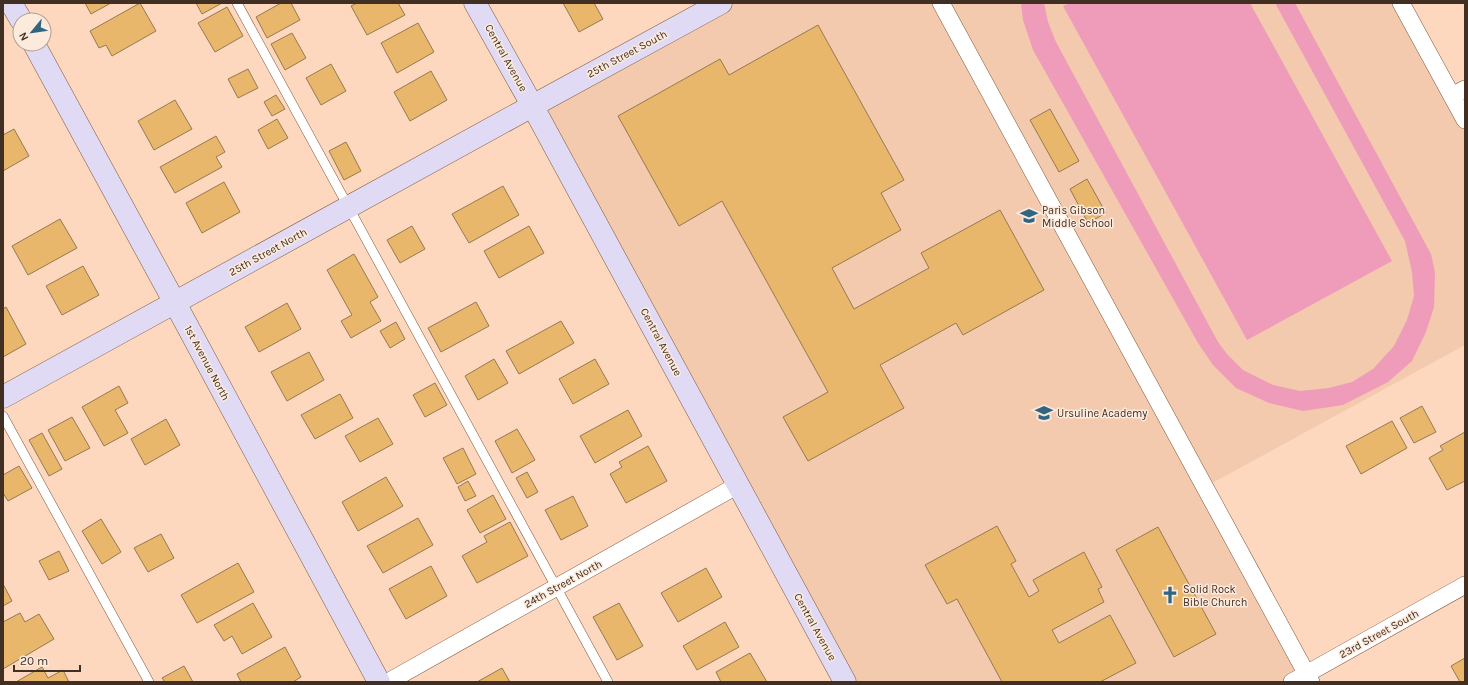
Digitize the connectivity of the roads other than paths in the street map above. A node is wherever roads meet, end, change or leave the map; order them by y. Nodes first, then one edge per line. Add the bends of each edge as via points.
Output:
1 (11, 3) edge
2 (237, 3) edge
3 (475, 3) edge
4 (941, 3) edge
5 (1401, 3) edge
6 (714, 5) edge
7 (16, 12) edge
8 (38, 52) edge
9 (1459, 92) edge
10 (532, 105) junction
11 (1465, 120) edge
12 (349, 207) junction
13 (175, 303) junction
14 (3, 397) edge
15 (3, 416) edge
16 (738, 485) junction
17 (1465, 585) edge
18 (557, 587) junction
19 (1309, 678) edge
20 (149, 682) edge
21 (379, 682) edge
22 (388, 682) edge
23 (608, 682) edge
24 (845, 682) edge
25 (1292, 682) edge

1 - 7 street
2 - 12 lane
3 - 10 street, Central Avenue
4 - 19 street
5 - 9 street
6 - 10 street, 25th Street South
8 - 13 street, 1st Avenue North
9 - 11 street
10 - 12 street, 25th Street North
10 - 16 street, Central Avenue
12 - 13 street, 25th Street North
12 - 18 lane
13 - 14 street, 25th Street North
13 - 21 street, 1st Avenue North
15 - 20 lane
16 - 18 street, 24th Street North
16 - 24 street, Central Avenue
17 - 19 street, 23rd Street South
18 - 22 street, 24th Street North
18 - 23 lane
19 - 25 street, 23rd Street South

